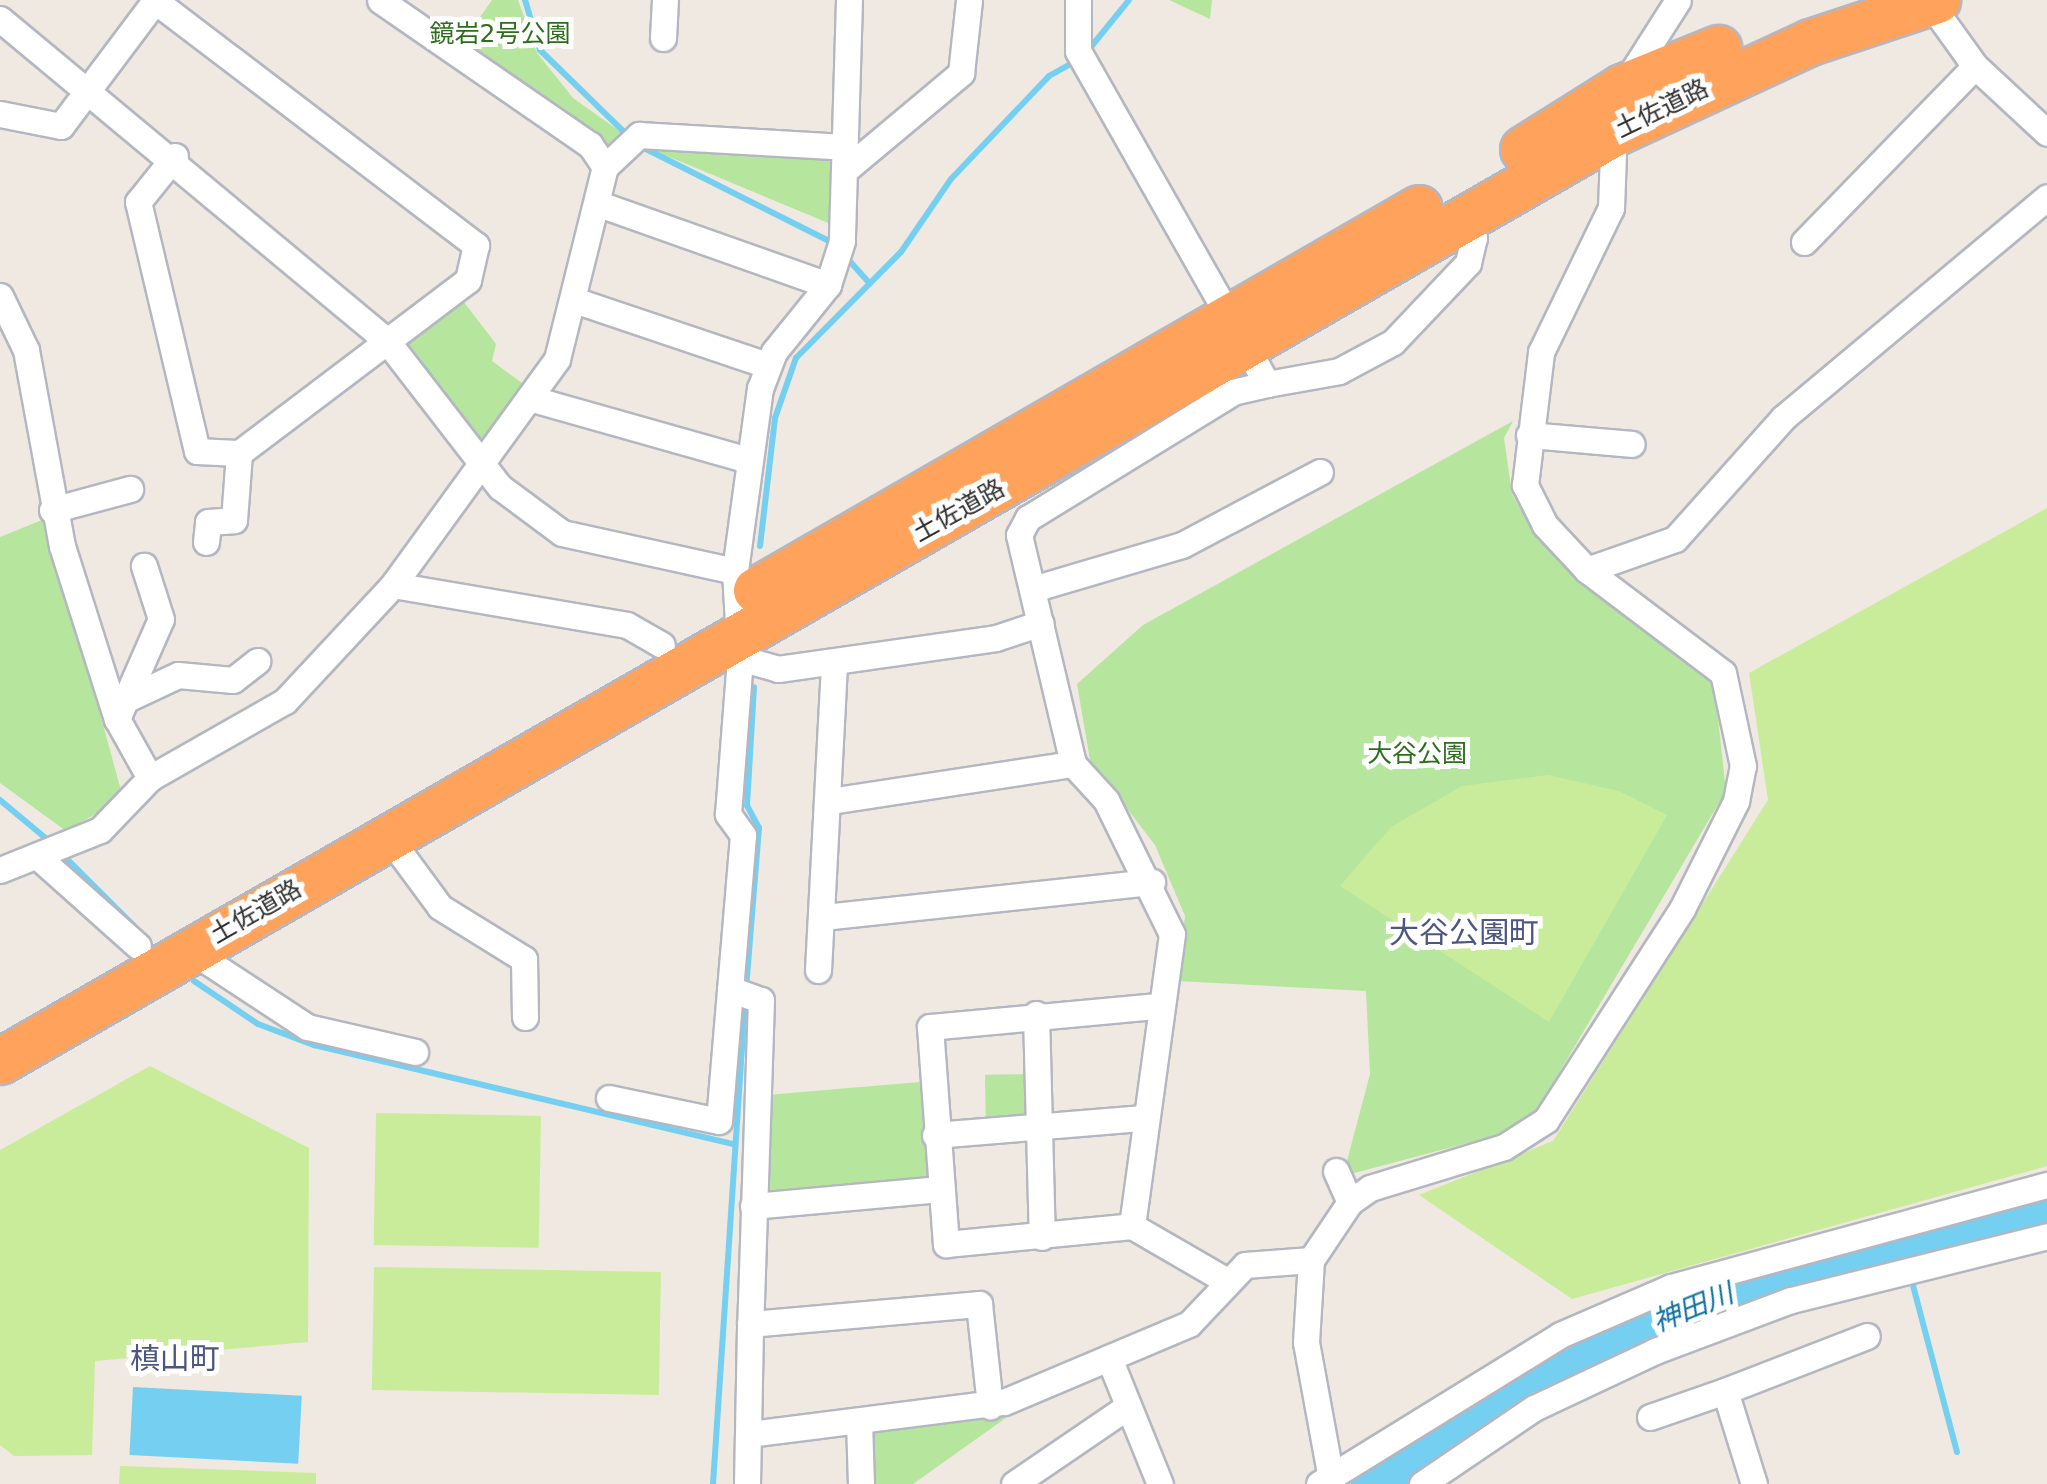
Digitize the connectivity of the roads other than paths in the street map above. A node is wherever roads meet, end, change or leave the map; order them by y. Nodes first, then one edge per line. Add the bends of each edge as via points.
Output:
1 (154, 0) edge
2 (380, 0) edge
3 (665, 0) edge
4 (848, 0) edge
5 (968, 0) edge
6 (1078, 0) edge
7 (1678, 0) edge
8 (1841, 0) edge
9 (1933, 1) edge
10 (0, 19) edge
11 (663, 38) dead end
12 (1975, 66) junction
13 (1622, 87) junction
14 (89, 88) junction
15 (0, 114) edge
16 (2047, 132) edge
17 (1614, 133) junction
18 (176, 156) junction
19 (844, 159) junction
20 (605, 167) junction
21 (2047, 199) edge
22 (599, 204) junction
23 (1461, 219) junction
24 (1804, 242) dead end
25 (836, 264) junction
26 (0, 296) edge
27 (574, 300) junction
28 (1237, 331) junction
29 (387, 341) junction
30 (766, 365) junction
31 (1267, 384) junction
32 (529, 398) junction
33 (1529, 435) junction
34 (1632, 444) dead end
35 (239, 453) junction
36 (748, 460) junction
37 (483, 467) junction
38 (1320, 472) dead end
39 (130, 489) dead end
40 (52, 510) junction
41 (206, 542) dead end
42 (144, 566) dead end
43 (1587, 570) junction
44 (393, 585) junction
45 (1036, 588) junction
46 (737, 617) junction
47 (1041, 623) junction
48 (662, 644) junction
49 (257, 660) dead end
50 (834, 661) junction
51 (122, 709) junction
52 (1073, 764) junction
53 (150, 778) junction
54 (830, 801) junction
55 (388, 834) junction
56 (38, 855) junction
57 (0, 870) edge
58 (1152, 882) junction
59 (824, 917) junction
60 (138, 946) junction
61 (190, 950) junction
62 (818, 970) dead end
63 (741, 992) junction
64 (1156, 1006) junction
65 (1036, 1014) junction
66 (524, 1018) dead end
67 (0, 1026) edge
68 (415, 1052) dead end
69 (0, 1061) edge
70 (609, 1098) dead end
71 (1143, 1118) junction
72 (1039, 1126) junction
73 (935, 1135) junction
74 (1336, 1171) dead end
75 (2047, 1186) edge
76 (941, 1188) junction
77 (1350, 1202) junction
78 (753, 1206) junction
79 (1132, 1226) junction
80 (2047, 1236) edge
81 (1042, 1237) junction
82 (1312, 1260) junction
83 (1226, 1280) junction
84 (750, 1324) junction
85 (1866, 1336) dead end
86 (1108, 1358) junction
87 (1725, 1390) junction
88 (990, 1406) junction
89 (1127, 1407) junction
90 (1650, 1416) dead end
91 (859, 1421) junction
92 (749, 1434) junction
93 (1328, 1482) edge
94 (747, 1484) edge
95 (861, 1484) edge
96 (1014, 1484) edge
97 (1160, 1484) edge
98 (1422, 1484) edge
99 (1754, 1484) edge

1 - 14 street
1 - 29 street via 476,245 468,280
2 - 20 street via 590,145
3 - 11 street
4 - 19 street
5 - 19 street via 961,73
6 - 28 street via 1083,59
7 - 13 street
8 - 13 highway, 土佐道路
9 - 12 street
9 - 17 highway, 土佐道路 via 1794,49
10 - 14 street
12 - 16 street
12 - 24 street
13 - 17 street
13 - 28 highway, 土佐道路
14 - 15 street via 61,126
14 - 18 street
17 - 23 highway, 土佐道路
17 - 33 street via 1616,191 1541,352
18 - 29 street
18 - 35 street via 138,202 197,451
19 - 20 street via 633,140
19 - 25 street
20 - 22 street
21 - 43 street via 1784,418 1675,539
22 - 25 street
22 - 27 street
23 - 28 highway, 土佐道路
23 - 31 street via 1474,238 1468,263 1393,342 1339,371
25 - 30 street
26 - 40 street via 26,350
27 - 30 street
27 - 32 street via 557,359
28 - 31 street
28 - 46 highway, 土佐道路
29 - 35 street
29 - 37 street
30 - 36 street
31 - 45 street via 1232,392 1028,518 1021,557
32 - 36 street
32 - 37 street
33 - 34 street
33 - 43 street via 1531,506
35 - 41 street via 234,520 208,522
36 - 46 street
37 - 44 street
37 - 46 street via 562,533
38 - 45 street via 1182,546
39 - 40 street
40 - 51 street
42 - 51 street via 161,620
43 - 77 street via 1723,672 1743,766 1736,801 1682,910 1546,1120 1504,1147
44 - 48 street via 627,626
44 - 53 street via 284,701
45 - 47 street
46 - 48 highway, 土佐道路
46 - 50 street via 778,668
46 - 55 highway, 土佐道路
46 - 63 street via 728,814 743,835
47 - 50 street
47 - 52 street
48 - 60 highway, 土佐道路
49 - 51 street via 233,680 178,674
50 - 54 street
51 - 53 street
52 - 54 street
52 - 58 street via 1106,800
53 - 56 street via 114,819
54 - 59 street
55 - 61 highway, 土佐道路
55 - 66 street via 440,907 524,959
56 - 57 street
56 - 60 street
58 - 59 street
58 - 64 street via 1172,934
59 - 62 street
60 - 67 highway, 土佐道路
61 - 68 street via 307,1026
61 - 69 highway, 土佐道路
63 - 70 street via 720,1121
63 - 78 street via 762,1027
64 - 65 street
64 - 71 street
65 - 72 street
65 - 73 street via 930,1027
71 - 72 street
71 - 79 street
72 - 73 street
72 - 81 street
73 - 76 street
74 - 77 street
75 - 93 street via 1671,1287 1560,1335
76 - 78 street
76 - 81 street via 946,1244
77 - 82 street
78 - 84 street
79 - 81 street
79 - 83 street
80 - 98 street via 1791,1300 1655,1351 1534,1408
82 - 83 street via 1245,1265
82 - 93 street via 1303,1306
83 - 86 street via 1189,1324
84 - 88 street via 979,1304
84 - 92 street
85 - 87 street
86 - 88 street
86 - 89 street
87 - 90 street
87 - 99 street
88 - 91 street
89 - 96 street
89 - 97 street
91 - 92 street
91 - 95 street
92 - 94 street

